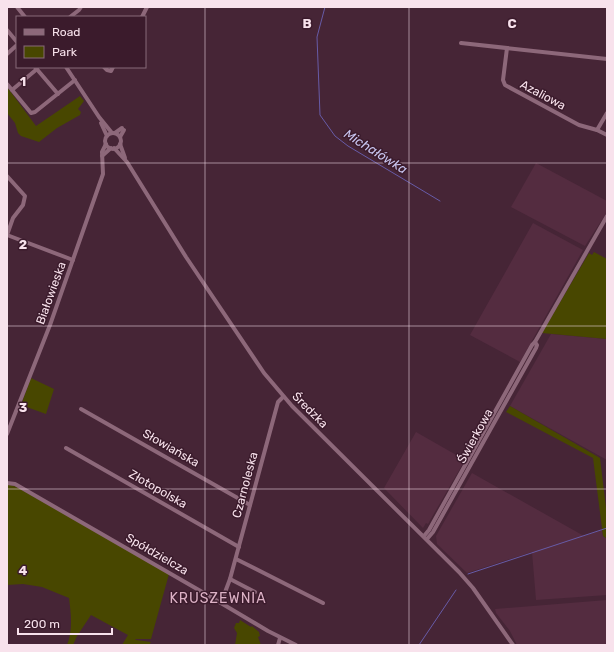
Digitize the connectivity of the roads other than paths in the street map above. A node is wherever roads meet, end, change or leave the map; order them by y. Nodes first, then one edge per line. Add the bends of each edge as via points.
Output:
1 (17, 7) edge
2 (81, 7) edge
3 (147, 7) edge
4 (25, 16) edge
5 (71, 16) edge
6 (142, 16) edge
7 (7, 30) edge
8 (16, 41) edge
9 (461, 43) dead end
10 (16, 47) edge
11 (507, 48) junction
12 (7, 54) edge
13 (607, 59) edge
14 (36, 68) edge
15 (67, 68) edge
16 (105, 68) edge
17 (112, 68) edge
18 (75, 80) junction
19 (7, 84) edge
20 (12, 90) junction
21 (58, 94) junction
22 (607, 113) edge
23 (99, 117) junction
24 (597, 130) junction
25 (114, 133) junction
26 (607, 135) edge
27 (107, 136) junction
28 (120, 137) junction
29 (106, 144) junction
30 (120, 144) junction
31 (112, 148) junction
32 (102, 156) junction
33 (127, 162) junction
34 (7, 176) edge
35 (607, 216) edge
36 (7, 235) edge
37 (73, 260) junction
38 (283, 397) junction
39 (81, 408) dead end
40 (7, 434) edge
41 (66, 448) dead end
42 (7, 484) edge
43 (250, 505) junction
44 (425, 538) junction
45 (239, 547) junction
46 (236, 559) junction
47 (230, 579) junction
48 (255, 592) dead end
49 (221, 603) junction
50 (323, 603) dead end
51 (280, 638) junction
52 (278, 645) edge
53 (296, 645) edge
54 (512, 645) edge

1 - 4 street
2 - 5 street
3 - 6 street
7 - 8 street
9 - 11 street
10 - 12 street
11 - 13 street
11 - 24 street, Azaliowa via 503,80 505,85 579,125
14 - 20 street
14 - 21 street
15 - 18 street
16 - 17 street via 111,71
18 - 21 street
18 - 23 street
19 - 20 street
20 - 21 street via 31,113
22 - 24 street
23 - 25 street
23 - 27 street
24 - 26 street, Azaliowa
25 - 27 street
25 - 28 street
25 - 28 street via 123,129
27 - 29 street
28 - 30 street
29 - 31 street
29 - 32 street, Białowieska
30 - 31 street
30 - 33 street, Średzka
31 - 32 street
31 - 33 street, Średzka
32 - 37 street, Białowieska via 103,174
33 - 38 street, Średzka via 198,275
34 - 36 street via 25,196
35 - 44 street, Świerkowa
36 - 37 street
37 - 40 street, Białowieska
38 - 43 street, Czarnoleska via 278,402
38 - 44 street, Średzka
39 - 43 street, Słowiańska
41 - 45 street, Złotopolska
42 - 49 street, Spółdzielcza via 15,484
43 - 45 street, Czarnoleska
44 - 54 street, Średzka via 473,588
45 - 46 street, Czarnoleska
46 - 47 street, Czarnoleska
46 - 50 street
47 - 48 street
47 - 49 street, Czarnoleska
49 - 51 street, Spółdzielcza
51 - 52 street
51 - 53 street, Spółdzielcza

